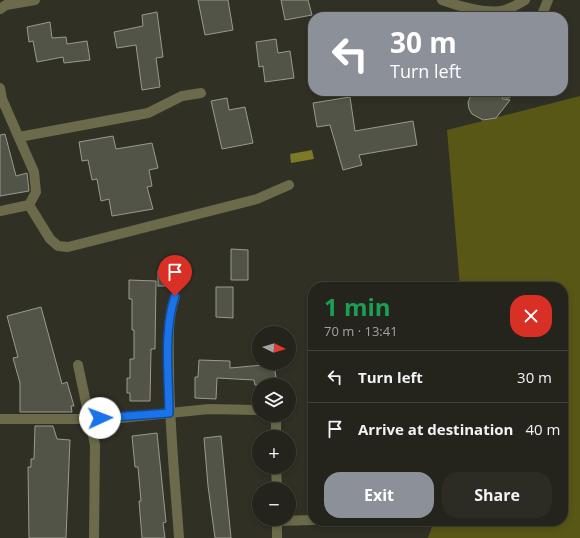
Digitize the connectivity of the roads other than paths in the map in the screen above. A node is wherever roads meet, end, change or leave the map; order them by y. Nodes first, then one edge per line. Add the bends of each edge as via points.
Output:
1 (35, 0) edge
2 (442, 0) edge
3 (524, 0) edge
4 (548, 0) edge
5 (0, 8) edge
6 (543, 12) edge
7 (0, 88) edge
8 (201, 93) dead end
9 (19, 137) junction
10 (289, 185) dead end
11 (29, 205) junction
12 (0, 211) edge
13 (175, 296) dead end
14 (78, 366) dead end
15 (252, 410) edge
16 (169, 413) junction
17 (90, 418) junction
18 (0, 419) edge
19 (296, 520) edge
20 (308, 520) edge
21 (277, 526) edge
22 (94, 538) edge
23 (179, 538) edge
24 (277, 538) edge

1 - 5 street
2 - 3 street via 456,5 497,11 512,8
4 - 6 street
7 - 9 street via 2,99
8 - 9 street via 182,96 148,113
9 - 11 street via 34,172 36,192
10 - 11 street via 257,199 68,247 58,246 50,239
11 - 12 street
13 - 16 street via 169,326
14 - 17 street
15 - 16 street via 209,409
16 - 17 street via 111,419
16 - 23 street
17 - 18 street
17 - 22 street via 95,444
19 - 20 street
21 - 24 street

